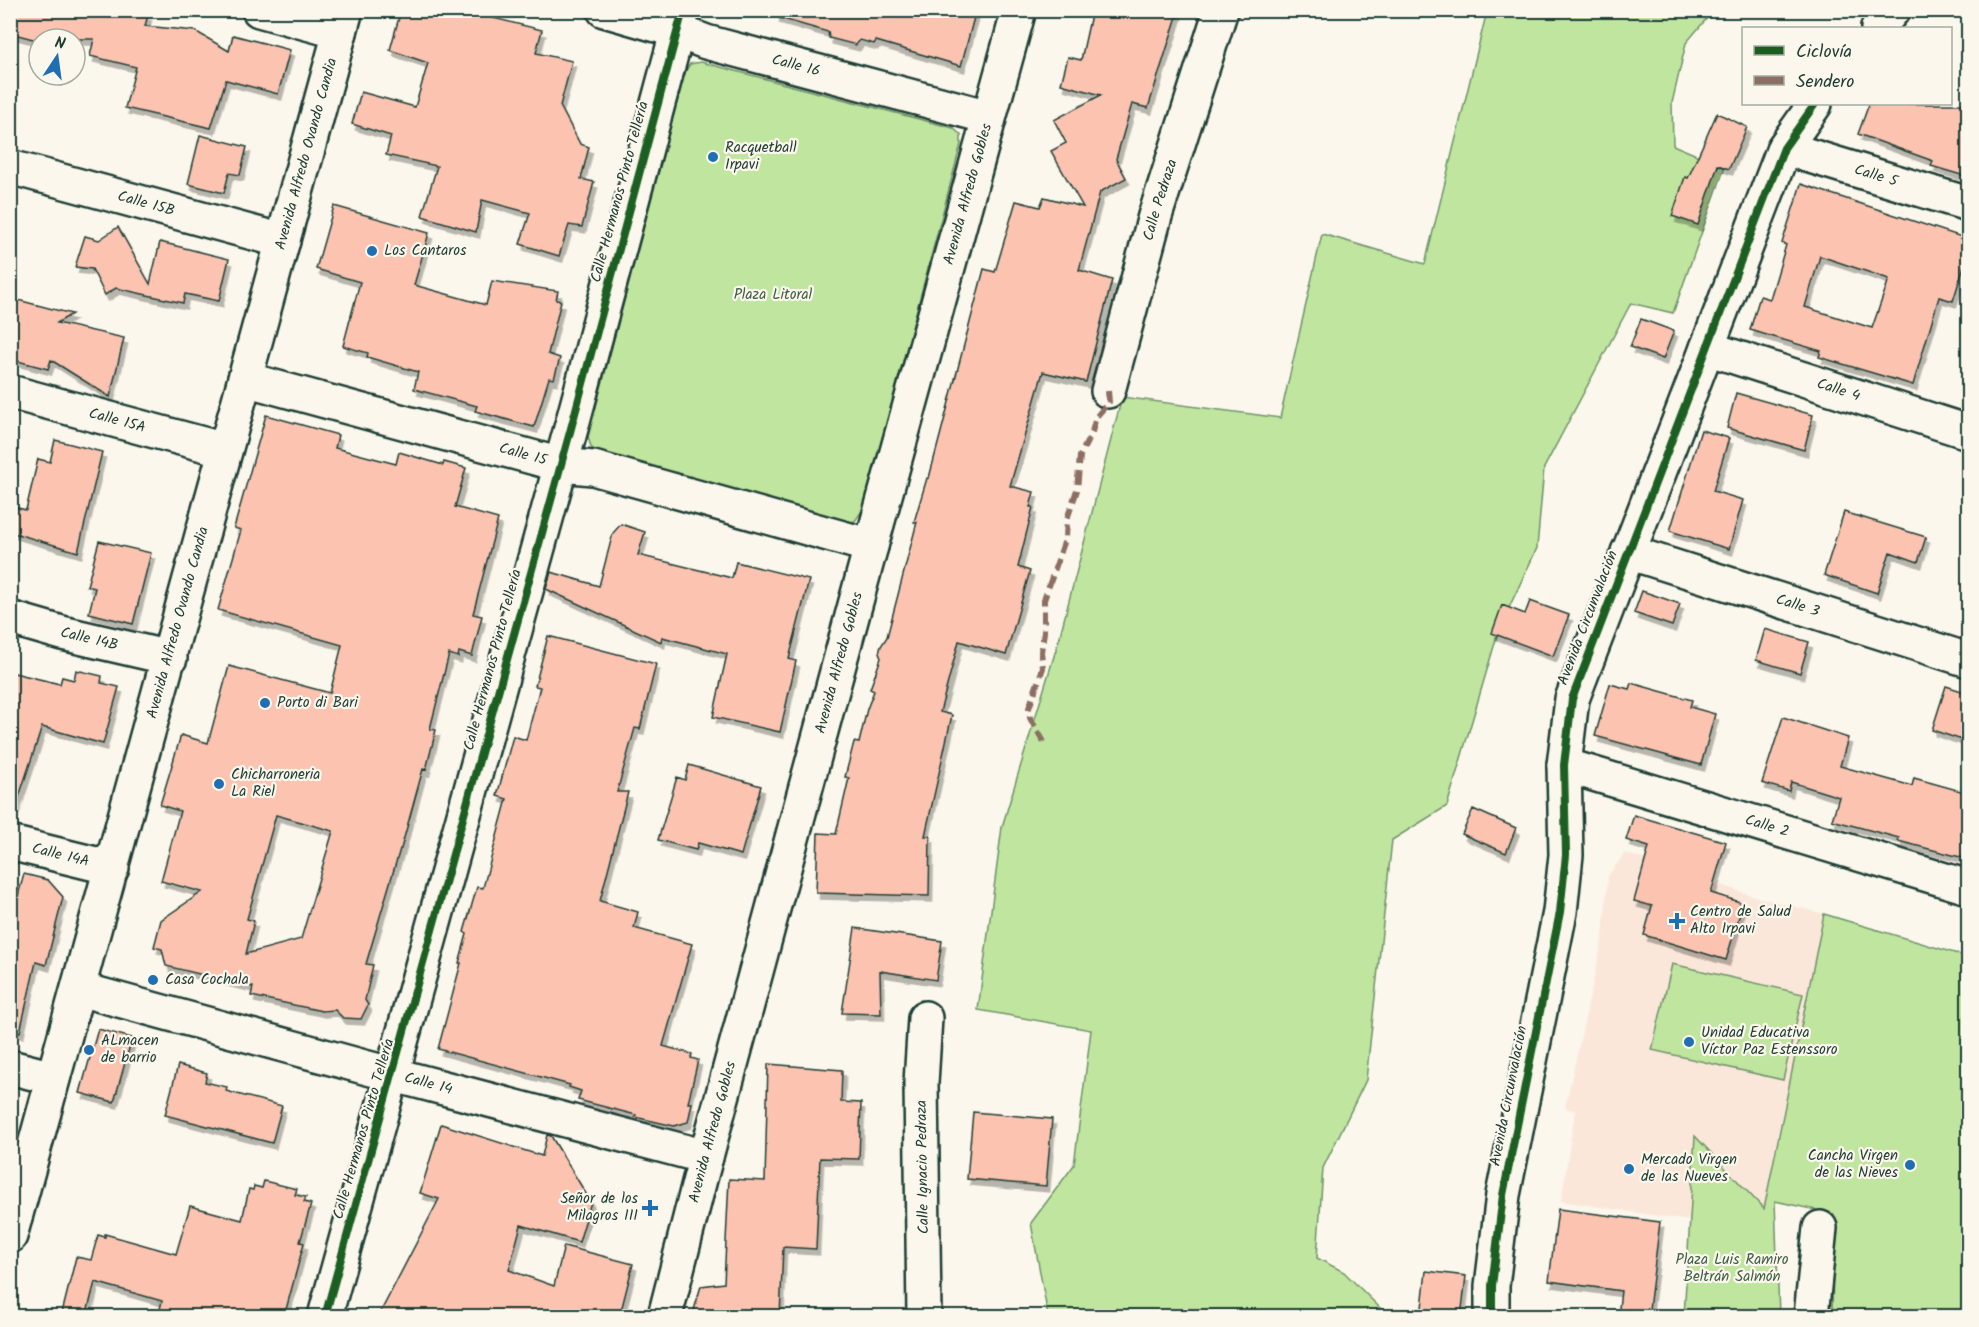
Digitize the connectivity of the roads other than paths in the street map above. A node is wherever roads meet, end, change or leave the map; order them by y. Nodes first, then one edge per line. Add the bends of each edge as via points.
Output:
1 (259, 10) edge
2 (604, 10) edge
3 (1019, 10) edge
4 (1221, 10) edge
5 (1893, 10) edge
6 (343, 21) edge
7 (680, 21) edge
8 (1879, 27) edge
9 (1814, 105) edge
10 (988, 117) junction
11 (1784, 148) junction
12 (10, 167) edge
13 (1968, 204) edge
14 (283, 241) junction
15 (1707, 348) junction
16 (245, 379) junction
17 (1108, 390) dead end
18 (10, 392) edge
19 (1968, 432) edge
20 (225, 450) junction
21 (561, 465) junction
22 (871, 546) junction
23 (1628, 552) junction
24 (10, 618) edge
25 (170, 658) junction
26 (1968, 660) edge
27 (1564, 765) junction
28 (10, 843) edge
29 (112, 868) junction
30 (1968, 887) edge
31 (79, 989) junction
32 (925, 1018) dead end
33 (10, 1067) edge
34 (393, 1074) junction
35 (53, 1078) junction
36 (706, 1156) junction
37 (1820, 1228) dead end
38 (10, 1236) edge
39 (325, 1317) edge
40 (666, 1317) edge
41 (924, 1317) edge
42 (1492, 1317) edge
43 (1811, 1317) edge

1 - 6 street
2 - 7 street, Calle 16
3 - 10 street, Avenida Alfredo Gobles
4 - 17 street, Calle Pedraza via 1155,216
5 - 8 street
6 - 14 street, Avenida Alfredo Ovando Candia
7 - 10 street, Calle 16 via 705,42
7 - 21 street, Calle Hermanos Pinto Tellería
9 - 11 street, Avenida Circunvalación
10 - 22 street, Avenida Alfredo Gobles
11 - 13 street, Calle 5
11 - 15 street, Avenida Circunvalación
12 - 14 street, Calle 15B
14 - 16 street, Avenida Alfredo Ovando Candia
15 - 19 street, Calle 4
15 - 23 street, Avenida Circunvalación
16 - 20 street, Avenida Alfredo Ovando Candia
16 - 21 street, Calle 15
18 - 20 street, Calle 15A
20 - 25 street, Avenida Alfredo Ovando Candia
21 - 22 street, Calle 15 via 593,468
21 - 34 street, Calle Hermanos Pinto Tellería
22 - 36 street, Avenida Alfredo Gobles
23 - 26 street, Calle 3
23 - 27 street, Avenida Circunvalación via 1572,699
24 - 25 street, Calle 14B
25 - 29 street, Avenida Alfredo Ovando Candia
27 - 30 street, Calle 2
27 - 42 street, Avenida Circunvalación via 1566,855 1560,912 1503,1195
28 - 29 street, Calle 14A
29 - 31 street, Avenida Alfredo Ovando Candia
31 - 34 street, Calle 14
31 - 35 street, Avenida Alfredo Ovando Candia
32 - 41 street, Calle Ignacio Pedraza via 921,1083
33 - 35 street
34 - 36 street, Calle 14
34 - 39 street, Calle Hermanos Pinto Tellería
35 - 38 street, Avenida Alfredo Ovando Candia
36 - 40 street, Avenida Alfredo Gobles
37 - 43 street

